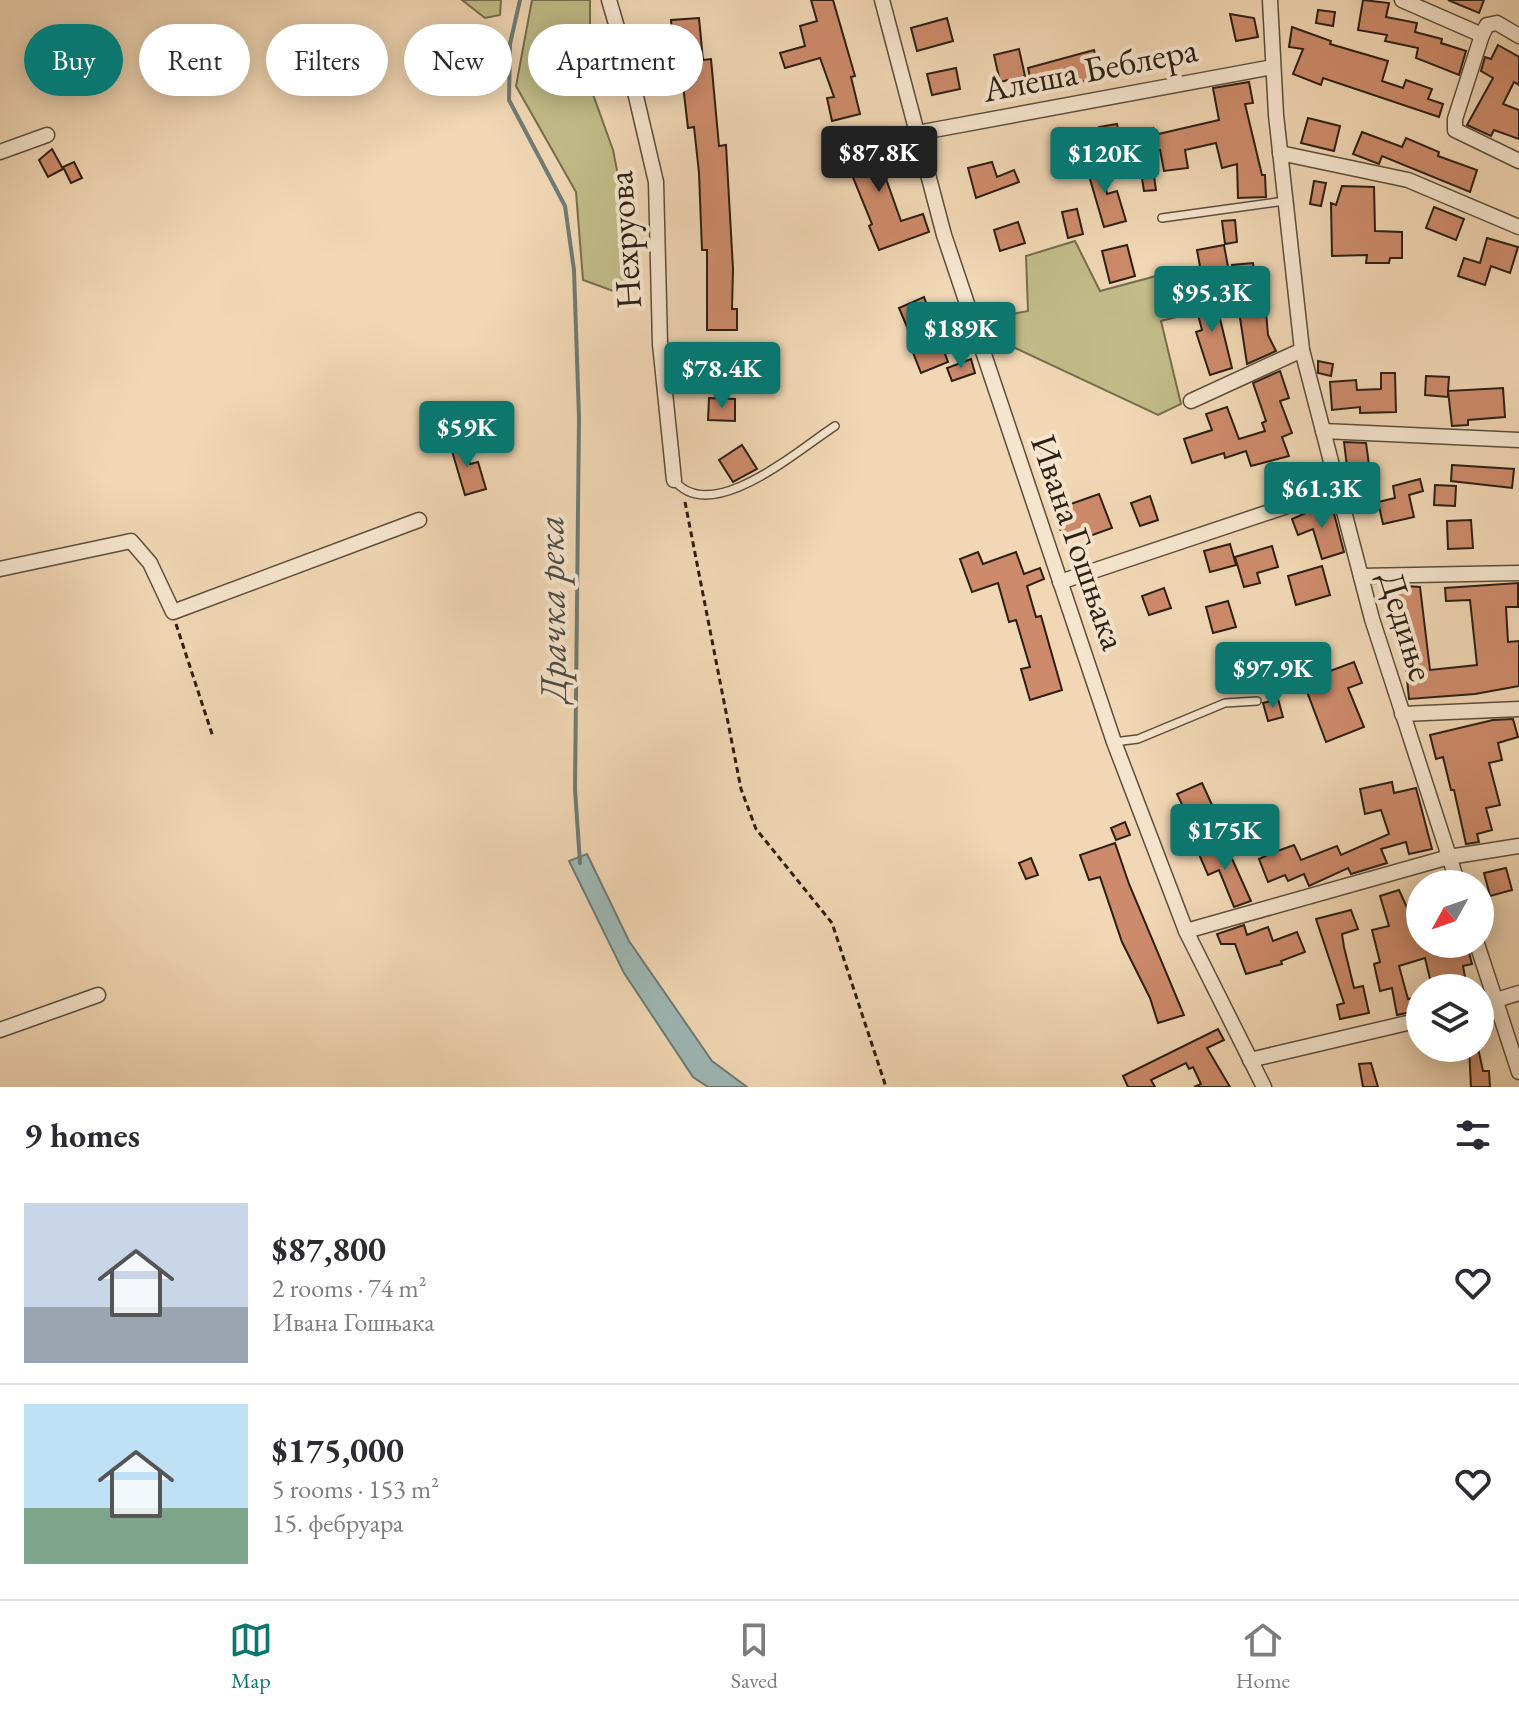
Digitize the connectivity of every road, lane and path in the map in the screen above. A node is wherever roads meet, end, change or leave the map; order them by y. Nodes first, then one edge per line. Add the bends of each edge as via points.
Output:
1 (609, 0) edge
2 (882, 0) edge
3 (1270, 0) edge
4 (1402, 0) edge
5 (1482, 35) junction
6 (1519, 36) edge
7 (1273, 67) junction
8 (917, 133) junction
9 (47, 135) dead end
10 (0, 152) edge
11 (1280, 153) junction
12 (1519, 161) edge
13 (1285, 201) junction
14 (1162, 218) dead end
15 (1519, 227) edge
16 (1302, 350) junction
17 (1191, 401) dead end
18 (835, 426) dead end
19 (1323, 431) junction
20 (1519, 440) edge
21 (678, 486) junction
22 (1338, 489) junction
23 (419, 520) dead end
24 (0, 569) edge
25 (1519, 573) edge
26 (1361, 576) junction
27 (1060, 582) junction
28 (173, 612) junction
29 (1257, 701) dead end
30 (1519, 709) edge
31 (1402, 714) junction
32 (213, 737) dead end
33 (1114, 742) junction
34 (1519, 846) edge
35 (1449, 857) junction
36 (1453, 870) edge
37 (1186, 931) junction
38 (1519, 993) edge
39 (98, 995) dead end
40 (1494, 998) joint
41 (1406, 1023) edge
42 (0, 1030) edge
43 (1250, 1060) junction
44 (1519, 1072) edge
45 (886, 1087) edge
46 (1264, 1087) edge

1 - 21 street, Нехруова via 656,182 660,344
2 - 8 street, Ивана Гошњака
3 - 7 street, Дедиње
4 - 5 street
5 - 6 street via 1487,25 1497,23
5 - 12 street via 1455,130
7 - 8 street, Алеша Беблера
7 - 11 street, Дедиње
8 - 27 street, Ивана Гошњака via 944,235
9 - 10 street
11 - 13 street, Дедиње
11 - 15 street via 1408,180
13 - 14 lane
13 - 16 street, Дедиње
16 - 17 street
16 - 19 street, Дедиње
18 - 21 lane via 727,493 703,497
19 - 20 street
19 - 22 street, Дедиње
21 - 45 path via 741,789 756,829 832,923
22 - 26 street, Дедиње
22 - 27 street
23 - 28 street
24 - 28 street via 131,541 150,563
25 - 26 street
26 - 31 street, Дедиње
27 - 33 street, Ивана Гошњака
28 - 32 path
29 - 33 lane via 1225,703 1138,739
30 - 31 street
31 - 35 street, Дедиње
33 - 37 street, Ивана Гошњака
34 - 35 street
35 - 36 street, Дедиње
35 - 37 street
37 - 43 street, Ивана Гошњака
38 - 40 street
39 - 42 street
40 - 44 street
41 - 43 street
43 - 46 street, Ивана Гошњака

